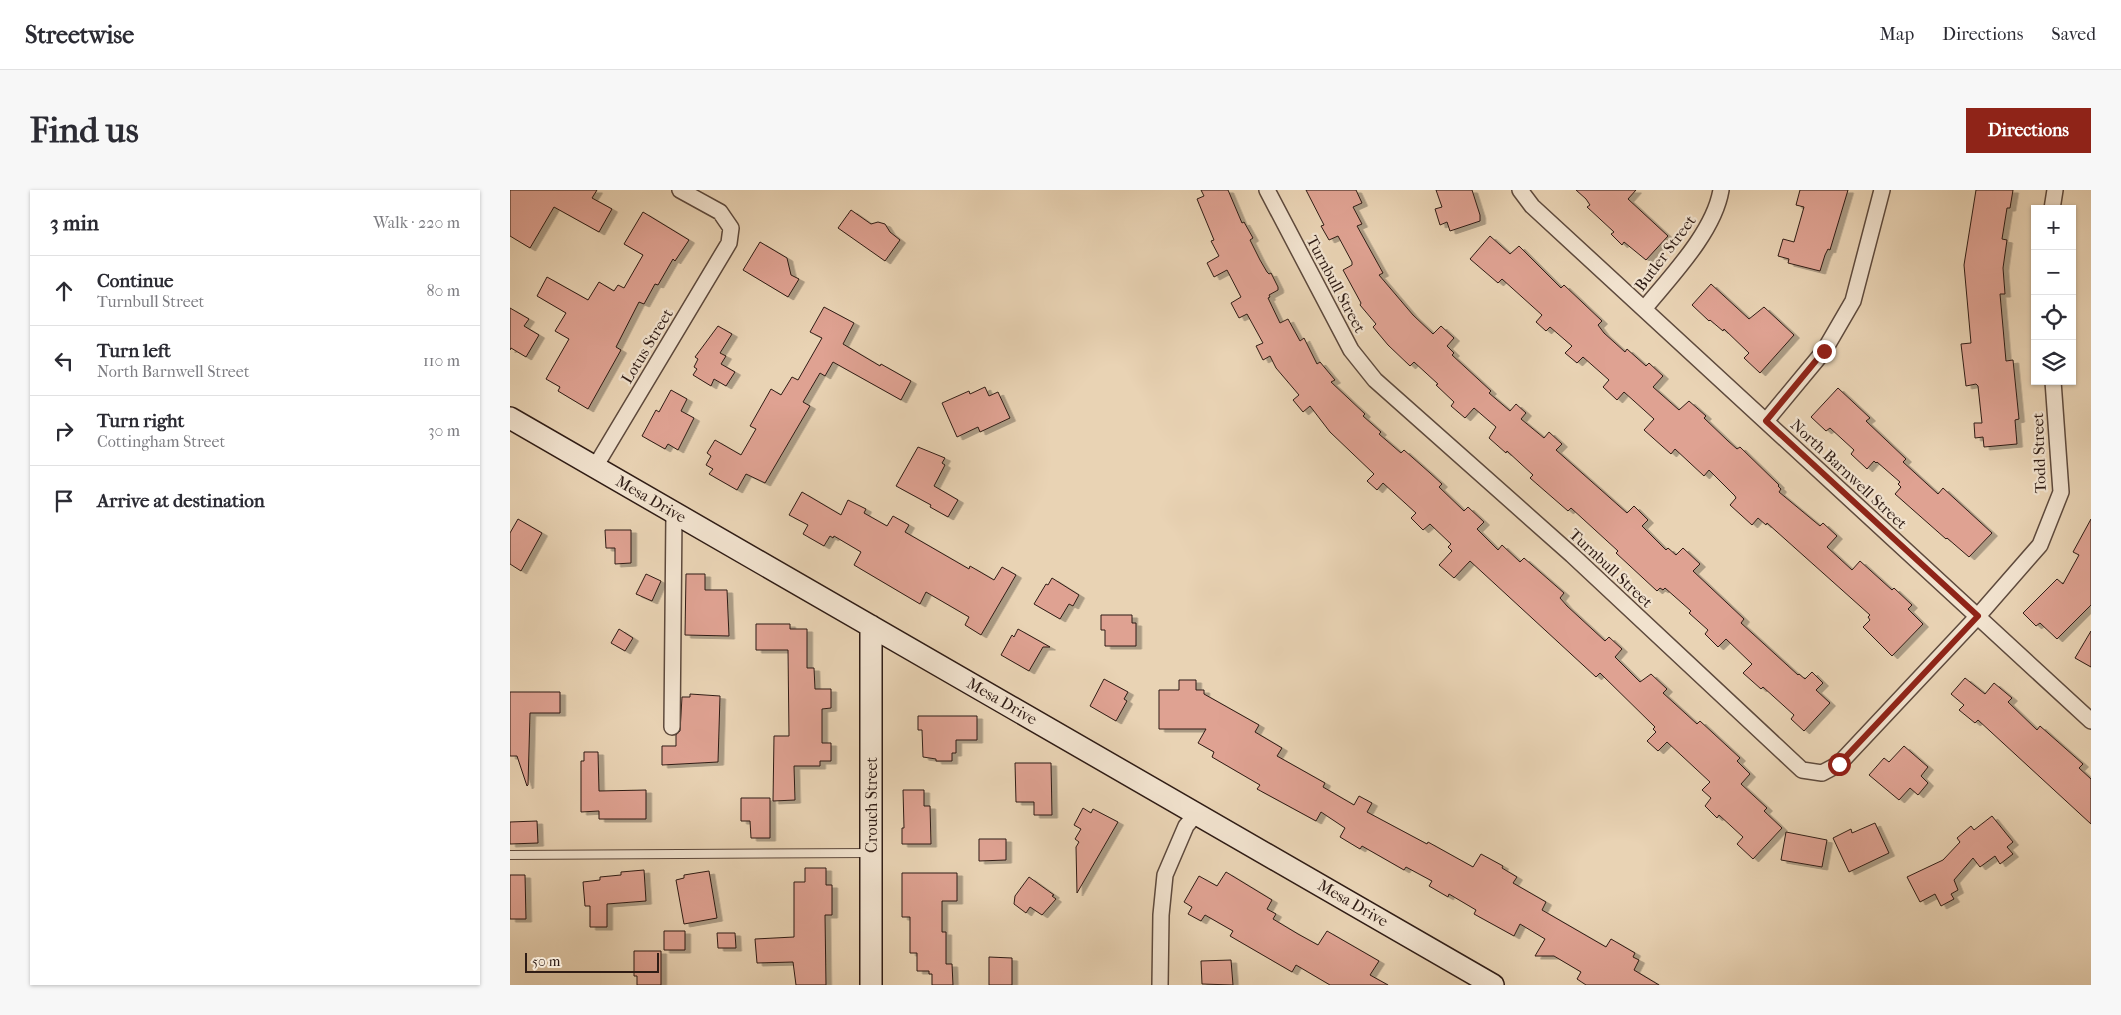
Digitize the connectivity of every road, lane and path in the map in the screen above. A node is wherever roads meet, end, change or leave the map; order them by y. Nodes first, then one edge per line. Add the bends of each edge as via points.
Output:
1 (680, 190) edge
2 (1267, 190) edge
3 (1520, 190) edge
4 (1721, 190) edge
5 (1882, 190) edge
6 (2055, 190) edge
7 (2053, 205) edge
8 (1644, 309) junction
9 (2053, 385) edge
10 (510, 418) edge
11 (1766, 421) junction
12 (595, 467) junction
13 (674, 513) junction
14 (1978, 616) junction
15 (872, 626) junction
16 (2091, 721) edge
17 (672, 727) dead end
18 (1197, 813) junction
19 (872, 853) junction
20 (510, 855) edge
21 (872, 985) edge
22 (1160, 985) edge
23 (1493, 985) edge

1 - 12 street, Lotus Street via 720,212 731,228 730,243
2 - 14 street, Turnbull Street via 1351,350 1375,380 1572,555 1802,770 1822,773 1839,764
3 - 8 street, North Barnwell Street via 1532,206
4 - 8 street, Butler Street via 1718,207 1705,231
5 - 11 street via 1853,301 1824,351
6 - 7 street
8 - 11 street, North Barnwell Street
9 - 14 street, Todd Street via 2061,492 2040,545
10 - 12 main road, Mesa Drive
11 - 14 street, North Barnwell Street
12 - 13 main road, Mesa Drive
13 - 15 main road, Mesa Drive
13 - 17 street
14 - 16 street, North Barnwell Street
15 - 18 main road, Mesa Drive
15 - 19 main road, Crouch Street
18 - 22 street via 1186,826 1165,875
18 - 23 main road, Mesa Drive
19 - 20 lane
19 - 21 main road, Crouch Street

